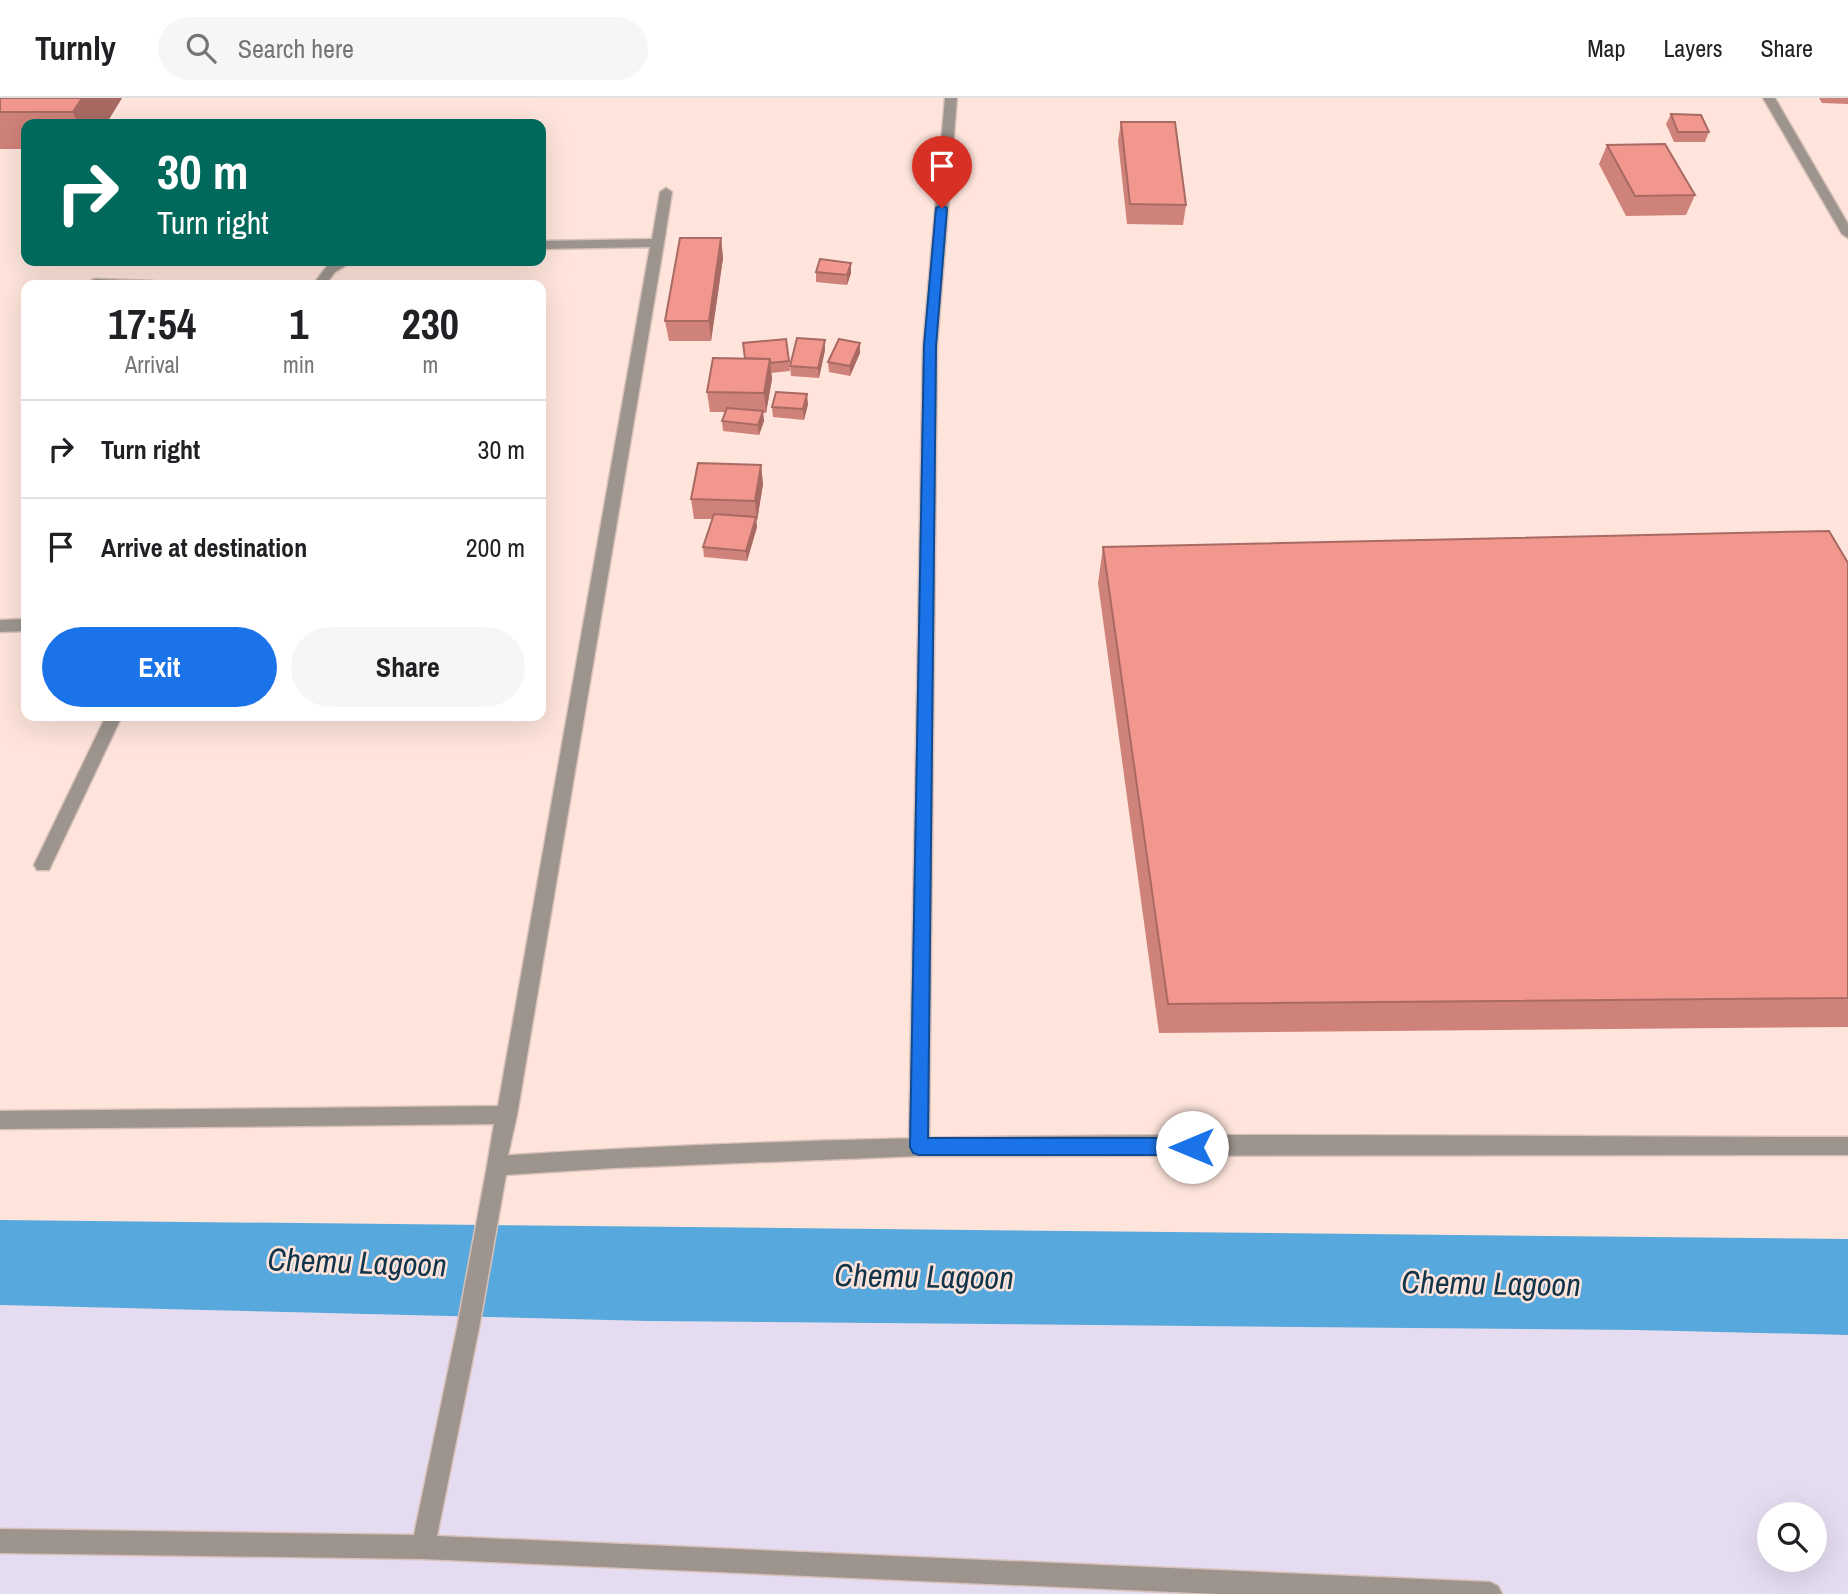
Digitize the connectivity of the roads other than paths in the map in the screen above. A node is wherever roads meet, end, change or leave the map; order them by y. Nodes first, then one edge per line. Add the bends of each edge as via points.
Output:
1 (951, 98) edge
2 (1769, 98) edge
3 (666, 192) dead end
4 (1848, 234) edge
5 (657, 243) junction
6 (546, 245) edge
7 (337, 266) edge
8 (323, 280) edge
9 (21, 625) edge
10 (0, 626) edge
11 (112, 721) edge
12 (43, 865) dead end
13 (507, 1115) junction
14 (0, 1120) edge
15 (1848, 1146) edge
16 (919, 1147) junction
17 (498, 1166) junction
18 (0, 1541) edge
19 (423, 1547) junction
20 (1490, 1594) edge

1 - 16 street via 930,346
2 - 4 street
3 - 5 street
5 - 6 street
5 - 13 street
7 - 8 street
9 - 10 street
11 - 12 street
13 - 14 street
13 - 17 street
15 - 16 street
16 - 17 street via 614,1157
17 - 19 street
18 - 19 street
19 - 20 street

